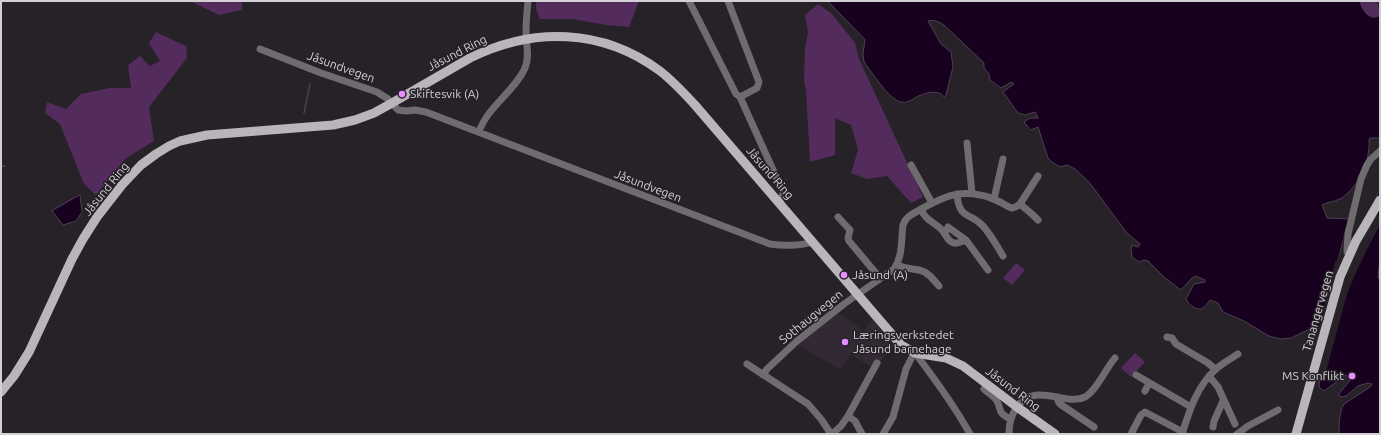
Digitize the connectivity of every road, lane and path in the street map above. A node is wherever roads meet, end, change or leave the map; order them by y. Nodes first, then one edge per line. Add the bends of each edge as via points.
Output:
1 (528, 1) edge
2 (689, 1) edge
3 (728, 1) edge
4 (527, 38) junction
5 (260, 48) dead end
6 (740, 97) junction
7 (392, 103) junction
8 (479, 132) junction
9 (967, 143) dead end
10 (1380, 151) edge
11 (1003, 159) dead end
12 (911, 164) dead end
13 (1038, 176) dead end
14 (957, 194) junction
15 (972, 194) junction
16 (994, 199) junction
17 (1380, 200) edge
18 (778, 201) junction
19 (932, 203) junction
20 (1020, 204) junction
21 (921, 210) junction
22 (838, 216) dead end
23 (1038, 220) dead end
24 (945, 233) junction
25 (966, 240) junction
26 (813, 242) junction
27 (1347, 251) dead end
28 (1003, 256) dead end
29 (897, 265) junction
30 (988, 270) dead end
31 (880, 278) junction
32 (939, 286) dead end
33 (858, 294) junction
34 (1167, 337) dead end
35 (1238, 354) dead end
36 (915, 356) junction
37 (1115, 358) dead end
38 (877, 363) dead end
39 (747, 364) dead end
40 (1215, 369) junction
41 (1136, 375) dead end
42 (765, 376) junction
43 (1209, 376) junction
44 (1149, 383) junction
45 (984, 390) dead end
46 (1145, 390) dead end
47 (1, 392) edge
48 (1058, 397) junction
49 (1223, 401) junction
50 (1017, 407) junction
51 (1191, 408) junction
52 (1278, 410) dead end
53 (1271, 413) junction
54 (848, 416) junction
55 (1010, 419) junction
56 (1274, 421) dead end
57 (1235, 424) dead end
58 (1094, 427) dead end
59 (1213, 427) dead end
60 (1183, 433) edge
61 (832, 434) edge
62 (862, 434) edge
63 (883, 434) edge
64 (970, 434) edge
65 (1009, 434) edge
66 (1055, 434) edge
67 (1130, 434) edge
68 (1237, 434) edge
69 (1296, 434) edge

1 - 4 street
2 - 6 street via 736,94
3 - 6 street via 759,82 757,88
4 - 7 main road, Jåsund Ring via 485,50
4 - 8 street via 528,60 525,69 482,123
4 - 18 main road, Jåsund Ring via 560,36 588,40 625,51 650,64 689,98
5 - 7 street, Jåsundvegen via 377,92
6 - 18 street via 783,192 782,198
7 - 8 street, Jåsundvegen via 398,110 426,112
7 - 47 main road, Jåsund Ring via 374,113 333,125 206,135 180,141 156,154 132,174 97,217 72,259 29,352
8 - 26 street, Jåsundvegen via 770,244
9 - 15 street
10 - 27 street via 1371,158 1361,179 1348,234
11 - 16 street
12 - 19 street
13 - 20 street
14 - 15 street
14 - 19 street
14 - 28 street via 961,210 982,225
15 - 16 street
16 - 20 street via 1012,208
17 - 69 main road, Tanangervegen via 1350,253 1337,286
18 - 26 main road, Jåsund Ring
19 - 21 street
20 - 23 street
21 - 24 street via 925,217
21 - 29 street via 904,221
22 - 31 street via 850,230 849,241
24 - 25 street via 952,243
24 - 25 street via 948,227
25 - 30 street
26 - 33 main road, Jåsund Ring
29 - 31 street, Sothaugvegen
29 - 32 street via 924,272
31 - 33 street, Sothaugvegen
33 - 36 main road, Jåsund Ring via 898,342
33 - 42 street, Sothaugvegen via 797,340 767,369
34 - 40 street
35 - 40 street
36 - 50 main road, Jåsund Ring via 946,358 960,364
36 - 63 street via 906,369 893,417
36 - 64 street via 942,388
37 - 48 street via 1086,396 1077,399
38 - 54 street
39 - 42 street
40 - 43 street
41 - 44 street
42 - 61 street via 808,404
43 - 49 street via 1218,387
43 - 51 street
44 - 46 street
44 - 51 street
45 - 55 street via 996,399 1002,414
48 - 50 street via 1035,395
48 - 58 street via 1060,404
49 - 57 street
49 - 59 street
50 - 55 street
50 - 66 main road, Jåsund Ring
51 - 60 street
52 - 53 street
53 - 56 street
53 - 68 street
54 - 61 street
54 - 62 street via 855,421
55 - 65 street
60 - 67 street via 1145,412

